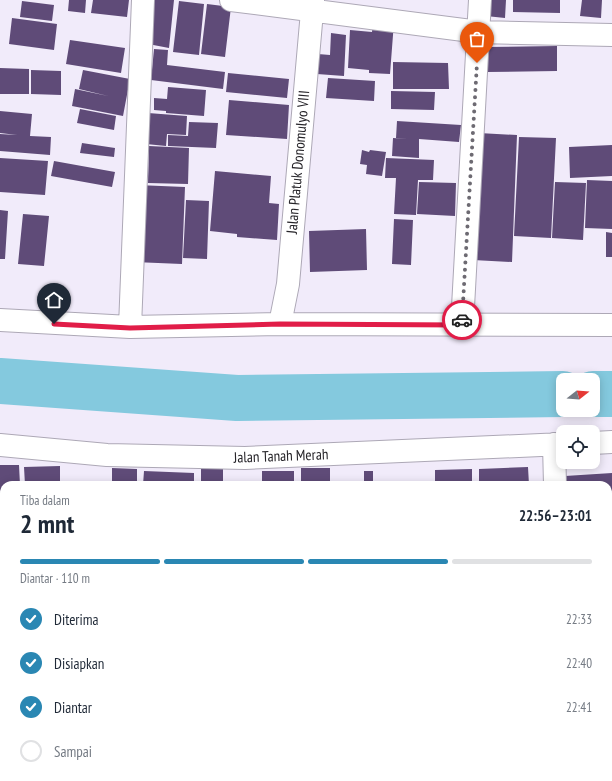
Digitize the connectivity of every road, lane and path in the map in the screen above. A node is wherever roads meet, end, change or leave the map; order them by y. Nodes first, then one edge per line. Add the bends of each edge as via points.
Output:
1 (143, 0) edge
2 (231, 0) edge
3 (480, 0) edge
4 (312, 5) edge
5 (479, 32) junction
6 (612, 35) edge
7 (0, 320) edge
8 (280, 324) junction
9 (462, 325) junction
10 (612, 325) edge
11 (130, 328) junction
12 (612, 442) edge
13 (600, 443) edge
14 (556, 444) edge
15 (0, 445) edge
16 (556, 469) edge
17 (555, 481) edge
18 (558, 781) edge
19 (561, 781) edge

1 - 11 street
2 - 4 street
3 - 5 street
4 - 5 street
4 - 8 street, Jalan Platuk Donomulyo VIII via 288,284
5 - 6 street
5 - 9 street
7 - 11 street
8 - 9 street
8 - 11 street
9 - 10 street
12 - 13 street
14 - 15 street, Jalan Tanah Merah via 245,458 107,455
16 - 17 street
18 - 19 street

